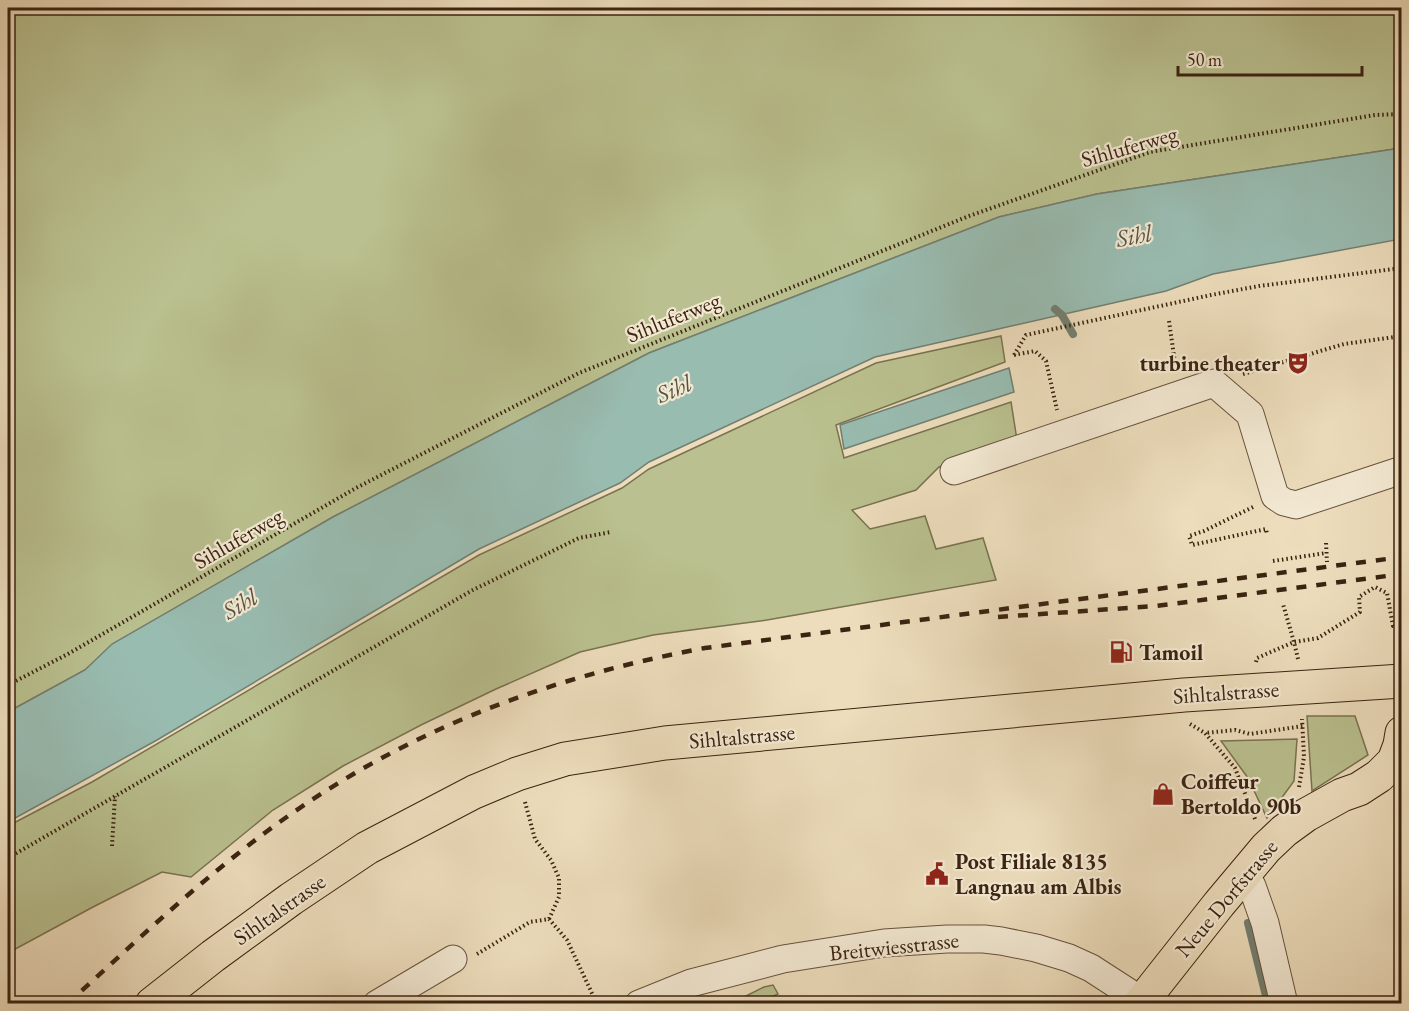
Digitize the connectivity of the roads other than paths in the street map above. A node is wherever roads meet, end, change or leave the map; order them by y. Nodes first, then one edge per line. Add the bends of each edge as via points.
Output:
1 (1401, 470) edge
2 (954, 471) dead end
3 (1401, 681) edge
4 (1401, 733) edge
5 (1394, 770) edge
6 (1243, 875) junction
7 (453, 959) road end
8 (1141, 1002) edge
9 (152, 1004) edge
10 (377, 1004) edge
11 (639, 1004) edge
12 (1284, 1004) edge

1 - 2 street via 1296,505 1284,502 1275,496 1250,414 1214,383
3 - 9 main road, Sihltalstrasse via 1184,695 664,743 565,759 474,792 367,848 291,899
4 - 5 main road, Neue Dorfstrasse
5 - 6 main road, Neue Dorfstrasse via 1306,815 1266,848
6 - 8 main road, Neue Dorfstrasse
6 - 12 street via 1252,886 1265,923
7 - 10 street
8 - 11 street, Breitwiesstrasse via 1069,958 1001,941 947,939 884,943 783,959 691,983

